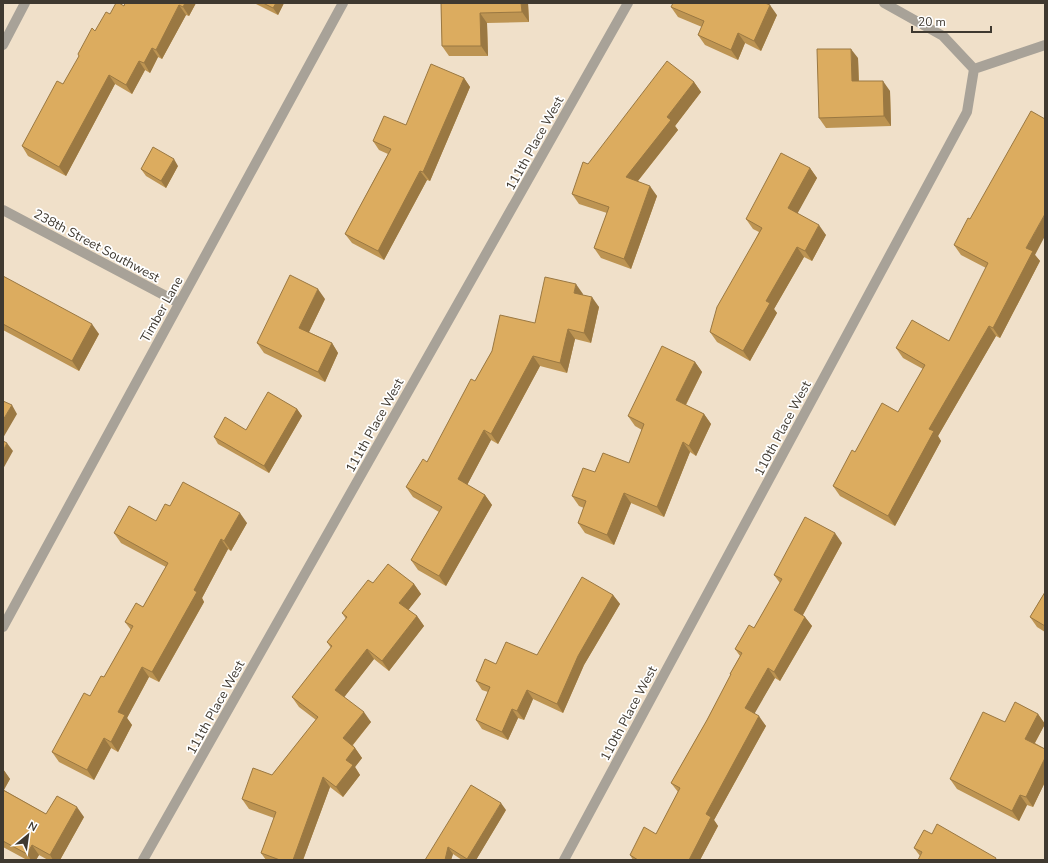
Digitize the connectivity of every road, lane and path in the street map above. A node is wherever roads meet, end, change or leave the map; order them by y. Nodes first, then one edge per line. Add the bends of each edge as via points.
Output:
1 (25, 3) edge
2 (343, 3) edge
3 (628, 3) edge
4 (884, 3) edge
5 (3, 45) edge
6 (1045, 45) edge
7 (974, 69) junction
8 (3, 210) edge
9 (179, 303) junction
10 (3, 627) edge
11 (143, 860) edge
12 (564, 860) edge

1 - 5 street
2 - 9 street, Timber Lane
3 - 11 street, 111th Place West
4 - 7 street via 943,36
6 - 7 street
7 - 12 street, 110th Place West via 967,112
8 - 9 street, 238th Street Southwest
9 - 10 street, Timber Lane

